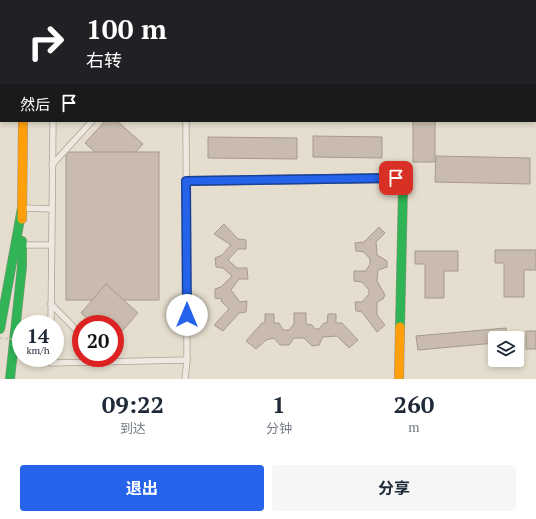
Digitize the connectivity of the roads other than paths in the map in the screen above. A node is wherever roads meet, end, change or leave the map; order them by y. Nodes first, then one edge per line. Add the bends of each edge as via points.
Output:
1 (23, 122) edge
2 (53, 122) edge
3 (91, 122) edge
4 (186, 122) edge
5 (52, 165) junction
6 (186, 181) junction
7 (22, 208) junction
8 (52, 209) junction
9 (22, 245) junction
10 (51, 245) junction
11 (51, 304) junction
12 (51, 315) edge
13 (72, 326) edge
14 (0, 329) edge
15 (124, 360) edge
16 (187, 360) junction
17 (10, 379) edge
18 (184, 379) edge
19 (399, 379) edge

1 - 7 main road
2 - 5 lane
3 - 5 lane
4 - 6 lane
5 - 8 lane
6 - 16 lane
6 - 19 main road via 396,178 403,188
7 - 8 lane
7 - 9 main road
7 - 14 main road
8 - 10 lane
9 - 10 lane
9 - 17 main road
10 - 11 lane
11 - 12 lane
11 - 13 lane
15 - 16 lane
16 - 18 lane

